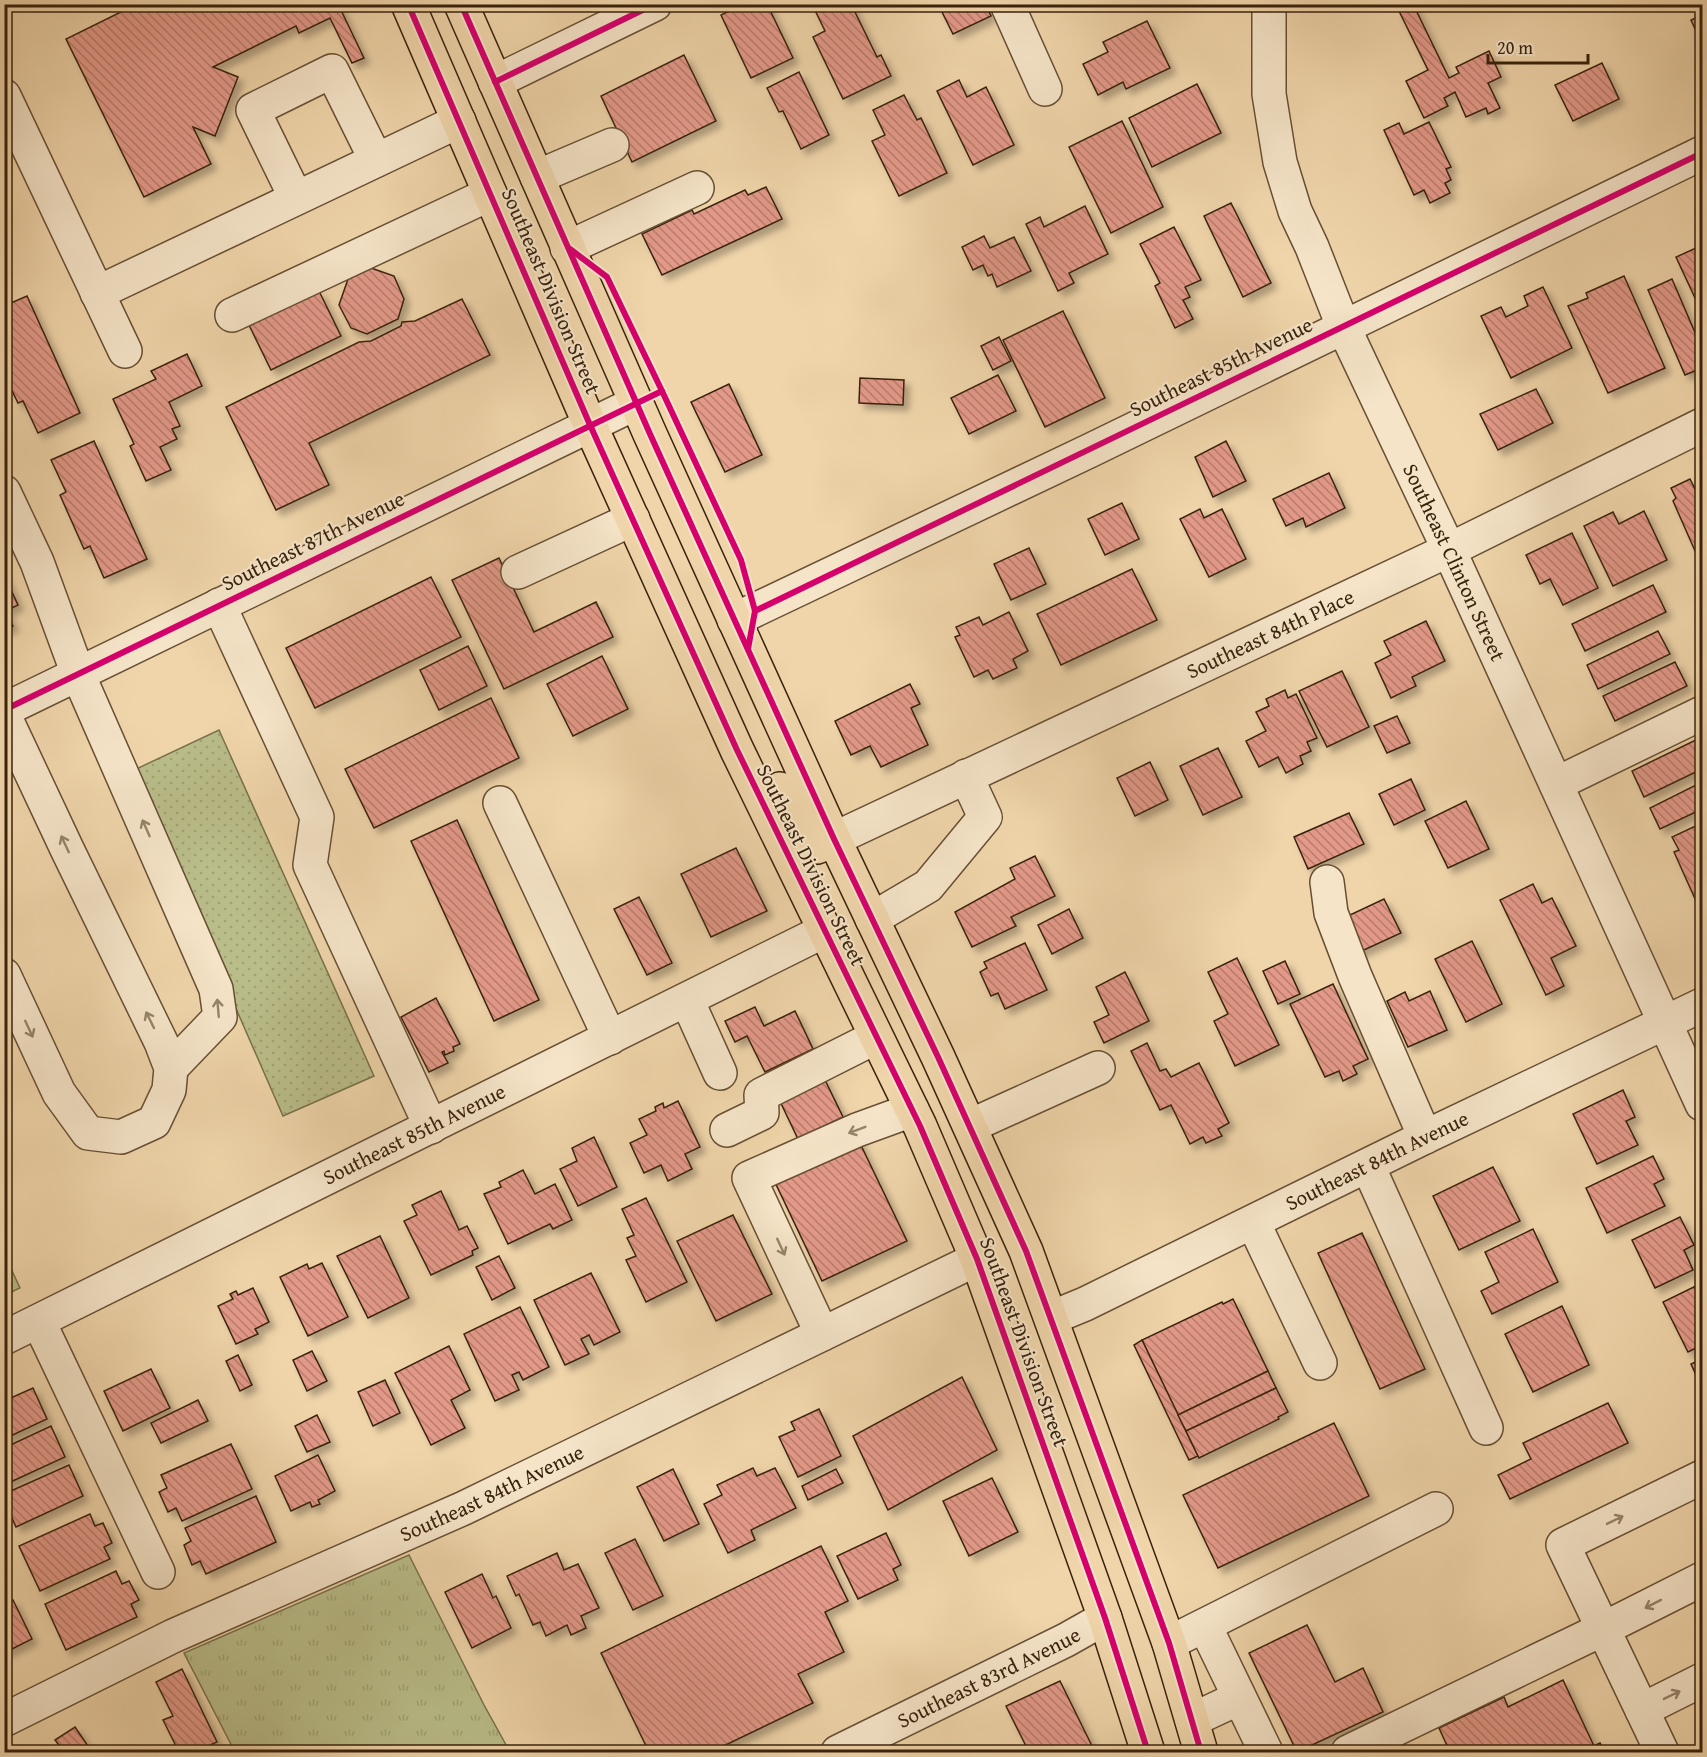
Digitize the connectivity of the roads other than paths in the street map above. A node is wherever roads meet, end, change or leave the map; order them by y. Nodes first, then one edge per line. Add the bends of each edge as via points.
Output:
1 (408, 4) edge
2 (461, 4) edge
3 (1006, 4) edge
4 (1269, 4) edge
5 (636, 9) edge
6 (495, 82) junction
7 (1045, 89) dead end
8 (4, 96) edge
9 (459, 121) junction
10 (612, 145) dead end
11 (1702, 153) edge
12 (376, 160) junction
13 (537, 177) junction
14 (697, 188) dead end
15 (490, 194) junction
16 (296, 198) junction
17 (567, 248) junction
18 (97, 292) junction
19 (232, 315) dead end
20 (1343, 326) junction
21 (125, 351) dead end
22 (636, 403) junction
23 (590, 425) junction
24 (1702, 425) edge
25 (4, 492) edge
26 (633, 519) junction
27 (1449, 550) junction
28 (518, 572) dead end
29 (219, 605) junction
30 (734, 620) junction
31 (78, 674) junction
32 (4, 710) edge
33 (1702, 713) edge
34 (4, 715) edge
35 (737, 750) junction
36 (966, 776) junction
37 (1556, 784) junction
38 (500, 802) dead end
39 (834, 839) junction
40 (1327, 882) dead end
41 (872, 919) junction
42 (824, 931) junction
43 (4, 975) edge
44 (687, 1000) junction
45 (1702, 1005) edge
46 (1665, 1024) junction
47 (876, 1037) junction
48 (610, 1038) junction
49 (171, 1068) junction
50 (1098, 1068) dead end
51 (720, 1073) dead end
52 (1702, 1104) edge
53 (912, 1110) junction
54 (970, 1126) junction
55 (431, 1127) junction
56 (727, 1130) dead end
57 (1425, 1137) junction
58 (1368, 1166) junction
59 (1253, 1222) junction
60 (977, 1259) junction
61 (1051, 1318) junction
62 (39, 1322) junction
63 (822, 1334) junction
64 (4, 1338) edge
65 (1320, 1363) dead end
66 (1486, 1428) dead end
67 (1702, 1477) edge
68 (1436, 1509) dead end
69 (158, 1572) dead end
70 (1702, 1579) edge
71 (1105, 1618) junction
72 (1205, 1626) junction
73 (1603, 1629) junction
74 (1169, 1644) junction
75 (1702, 1680) edge
76 (1239, 1698) junction
77 (1642, 1710) junction
78 (4, 1720) edge
79 (1192, 1720) junction
80 (838, 1752) edge
81 (1148, 1752) edge
82 (1201, 1752) edge
83 (1266, 1752) edge
84 (1348, 1752) edge
85 (1662, 1752) edge

1 - 9 main road, Southeast Division Street
2 - 6 main road, Southeast Division Street
3 - 7 street
4 - 20 street, Southeast Clinton Street via 1269,94 1280,162 1295,211
5 - 6 street
6 - 13 main road, Southeast Division Street
8 - 18 street
9 - 12 street
9 - 15 main road, Southeast Division Street
10 - 13 street
11 - 20 street, Southeast 85th Avenue
12 - 16 street
12 - 16 street via 332,71 253,110
13 - 17 main road, Southeast Division Street
14 - 17 street
15 - 19 street
15 - 23 main road, Southeast Division Street
16 - 18 street
17 - 22 main road, Southeast Division Street
18 - 21 street
20 - 27 street, Southeast Clinton Street
20 - 30 street, Southeast 85th Avenue
22 - 23 street, Southeast 87th Avenue
22 - 30 main road, Southeast Division Street
23 - 26 main road, Southeast Division Street
23 - 29 street, Southeast 87th Avenue
24 - 27 street, Southeast 84th Place
25 - 31 street via 37,562
26 - 28 street
26 - 35 main road, Southeast Division Street
27 - 36 street, Southeast 84th Place
27 - 37 street, Southeast Clinton Street
29 - 31 street, Southeast 87th Avenue
29 - 55 street via 317,817 310,865
30 - 39 main road, Southeast Division Street
31 - 32 street, Southeast 87th Avenue
49 -> 31 street via 220,1017 216,989
33 - 37 street
49 -> 34 street
35 - 39 main road via 768,764 809,842 817,847
35 - 42 main road, Southeast Division Street
36 - 39 street, Southeast 84th Place
36 - 41 street via 985,817 928,886
37 - 46 street, Southeast Clinton Street
38 - 48 street
39 - 41 main road, Southeast Division Street
40 - 57 street via 1331,913 1355,976
41 - 54 main road, Southeast Division Street
42 - 44 street, Southeast 85th Avenue
42 - 47 main road, Southeast Division Street
43 -> 49 street via 59,1093 88,1133 121,1137 154,1122 169,1090
44 - 48 street, Southeast 85th Avenue
44 - 51 street
45 - 46 street, Southeast 84th Avenue
46 - 52 street, Southeast Clinton Street
46 - 57 street, Southeast 84th Avenue
47 - 53 main road, Southeast Division Street
47 - 56 street via 761,1095 762,1113
48 - 55 street, Southeast 85th Avenue
50 - 54 street
53 - 60 main road, Southeast Division Street
53 -> 63 street via 749,1178
54 - 61 main road, Southeast Division Street via 1026,1251
55 - 62 street, Southeast 85th Avenue
57 - 58 street, Southeast 84th Avenue
58 - 59 street, Southeast 84th Avenue
58 - 66 street
59 - 61 street, Southeast 84th Avenue
59 - 65 street
60 - 61 main road via 1001,1262
60 - 63 street, Southeast 84th Avenue
60 - 71 main road, Southeast Division Street
61 - 74 main road, Southeast Division Street
62 - 64 street, Southeast 85th Avenue
62 - 69 street
63 - 78 street, Southeast 84th Avenue via 464,1508 173,1635
73 -> 67 street via 1563,1545
68 - 72 street
70 -> 73 street
71 - 80 street, Southeast 83rd Avenue
71 - 81 main road, Southeast Division Street
72 - 74 street
72 - 76 street
73 - 77 street
73 - 84 street
74 - 79 main road, Southeast Division Street
77 -> 75 street
76 - 79 street
76 - 83 street
77 - 85 street
79 - 82 main road, Southeast Division Street

